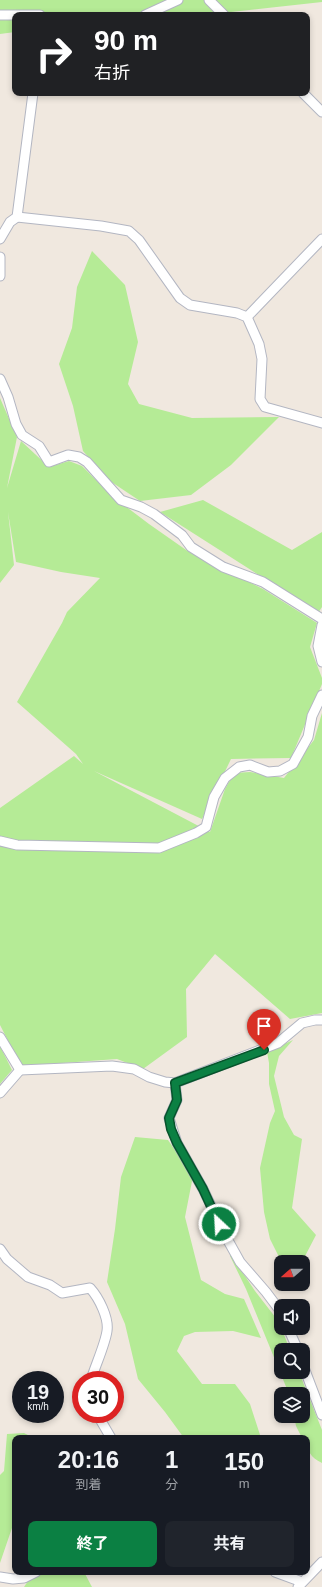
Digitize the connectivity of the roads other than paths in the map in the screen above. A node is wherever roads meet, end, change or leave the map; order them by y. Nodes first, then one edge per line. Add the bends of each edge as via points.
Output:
1 (178, 0) edge
2 (209, 0) edge
3 (152, 12) edge
4 (221, 12) edge
5 (0, 15) edge
6 (12, 15) edge
7 (32, 96) edge
8 (306, 96) edge
9 (322, 112) edge
10 (17, 217) junction
11 (0, 239) edge
12 (322, 239) edge
13 (0, 257) edge
14 (0, 276) edge
15 (247, 317) junction
16 (0, 379) edge
17 (322, 423) edge
18 (322, 619) edge
19 (322, 625) edge
20 (322, 662) edge
21 (322, 694) edge
22 (0, 841) edge
23 (322, 1020) edge
24 (0, 1037) edge
25 (20, 1070) junction
26 (175, 1083) junction
27 (0, 1093) edge
28 (0, 1249) edge
29 (274, 1303) edge
30 (94, 1371) edge
31 (308, 1379) edge
32 (322, 1415) edge
33 (102, 1423) edge
34 (109, 1435) edge
35 (322, 1562) edge
36 (310, 1574) edge
37 (32, 1575) edge
38 (281, 1575) edge
39 (309, 1575) edge
40 (0, 1577) edge
41 (24, 1582) edge
42 (300, 1584) edge

1 - 3 street
2 - 4 street
5 - 6 street
7 - 10 street
8 - 9 street
10 - 11 street via 10,222
10 - 15 street via 129,231 140,240 180,298 190,305 237,312
12 - 15 street
13 - 14 street
15 - 17 street via 262,359 260,399 265,407
16 - 18 street via 22,435 39,446 49,462 68,456 79,457 87,462 121,500 154,514 182,535 191,547 223,567 263,582
19 - 20 street via 318,646
21 - 22 street via 312,716 308,737 293,764 280,771 268,772 250,765 239,767 225,778 214,797 206,827 196,833 159,848 17,845
23 - 26 street via 302,1023 278,1043
24 - 25 street
25 - 26 street via 112,1066 134,1069 150,1077
25 - 27 street
26 - 29 street via 177,1100 169,1118 177,1143 240,1262
28 - 30 street via 28,1278 50,1285 62,1293 90,1288 97,1296 107,1330
31 - 32 street
33 - 34 street
35 - 36 street
37 - 41 street
38 - 42 street
39 - 42 street
40 - 41 street

